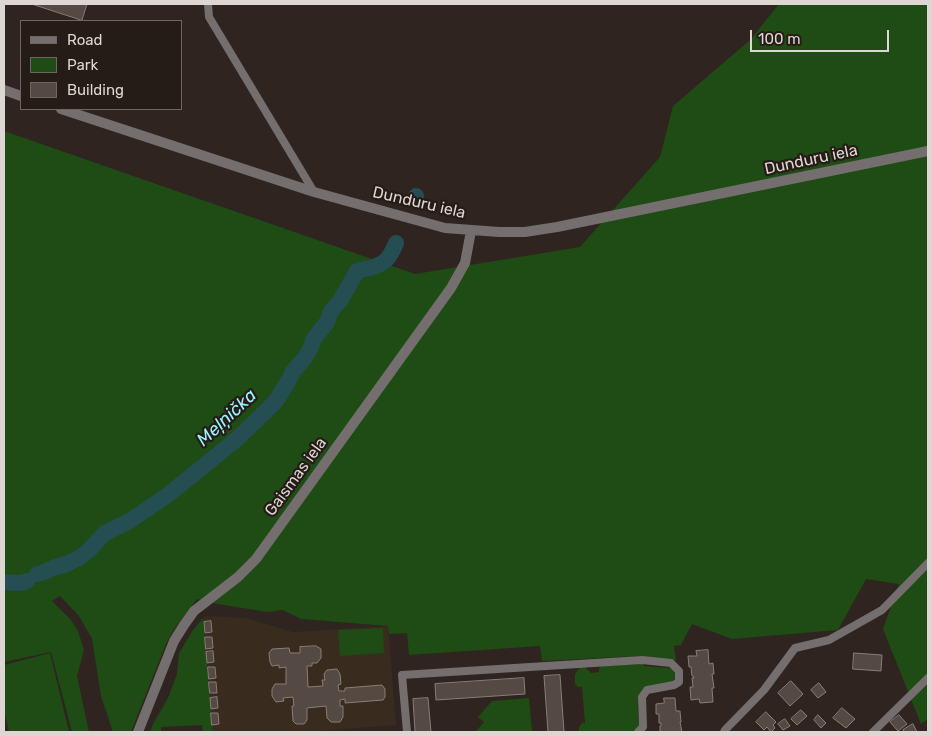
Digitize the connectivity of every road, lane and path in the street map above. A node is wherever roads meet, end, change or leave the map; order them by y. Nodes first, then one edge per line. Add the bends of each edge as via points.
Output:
1 (208, 4) edge
2 (4, 90) edge
3 (20, 96) edge
4 (64, 110) edge
5 (928, 151) edge
6 (314, 192) junction
7 (471, 231) junction
8 (928, 563) edge
9 (928, 678) edge
10 (138, 732) edge
11 (407, 732) edge
12 (638, 732) edge
13 (724, 732) edge
14 (873, 732) edge

1 - 6 street via 209,18
2 - 3 street
4 - 6 street, Dunduru iela
5 - 7 street, Dunduru iela via 557,227 525,232
6 - 7 street, Dunduru iela via 445,228
7 - 10 street, Gaismas iela via 465,263 451,288 256,559 194,611 184,625 174,641
8 - 13 street via 882,610 829,640 795,648 764,690
9 - 14 street
11 - 12 street via 402,675 642,660 671,664 679,671 679,682 647,690 642,697 643,727

